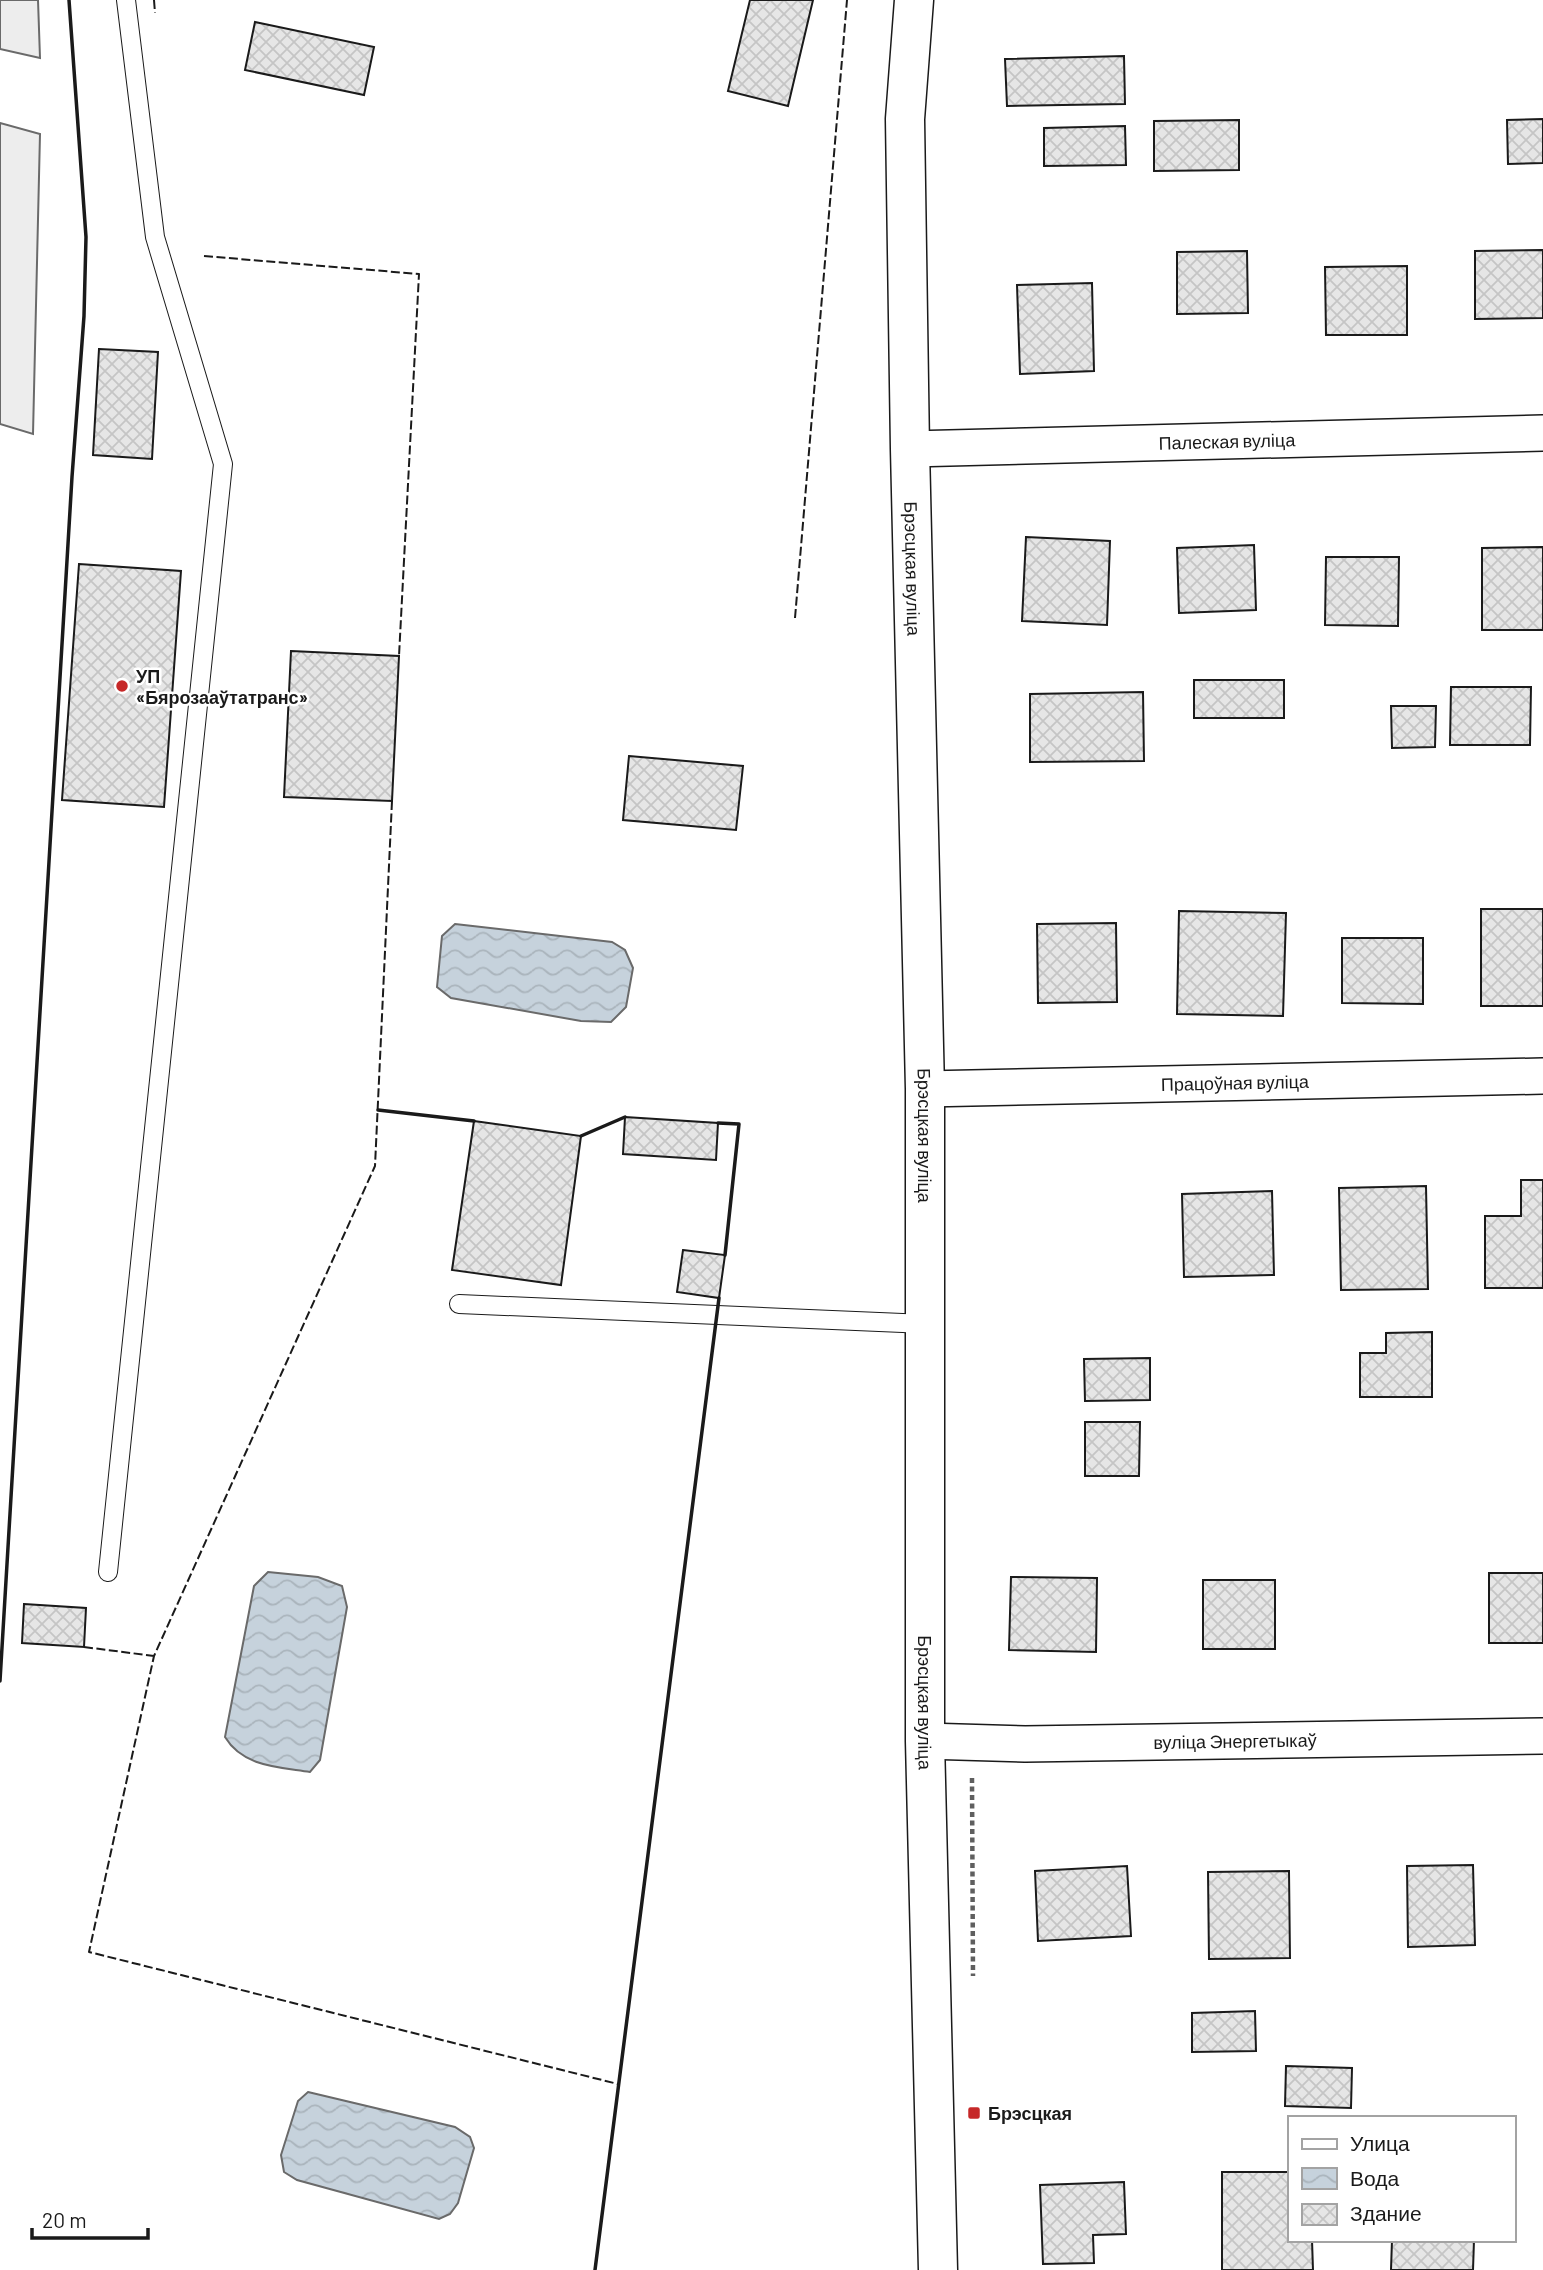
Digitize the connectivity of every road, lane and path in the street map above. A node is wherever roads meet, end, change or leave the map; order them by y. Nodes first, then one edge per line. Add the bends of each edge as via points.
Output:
1 (126, 0) edge
2 (914, 0) edge
3 (1543, 433) edge
4 (909, 449) junction
5 (1543, 1076) edge
6 (925, 1089) junction
7 (459, 1304) dead end
8 (926, 1324) junction
9 (108, 1572) dead end
10 (1543, 1736) edge
11 (925, 1741) junction
12 (938, 2270) edge

1 - 9 lane via 155,237 223,464
2 - 4 street, Брэсцкая вуліца via 905,118
3 - 4 street, Палеская вуліца
4 - 6 street, Брэсцкая вуліца
5 - 6 street, Працоўная вуліца
6 - 8 street, Брэсцкая вуліца
7 - 8 lane
8 - 11 street, Брэсцкая вуліца
10 - 11 street, вуліца Энергетыкаў via 1025,1744
11 - 12 street, Брэсцкая вуліца

